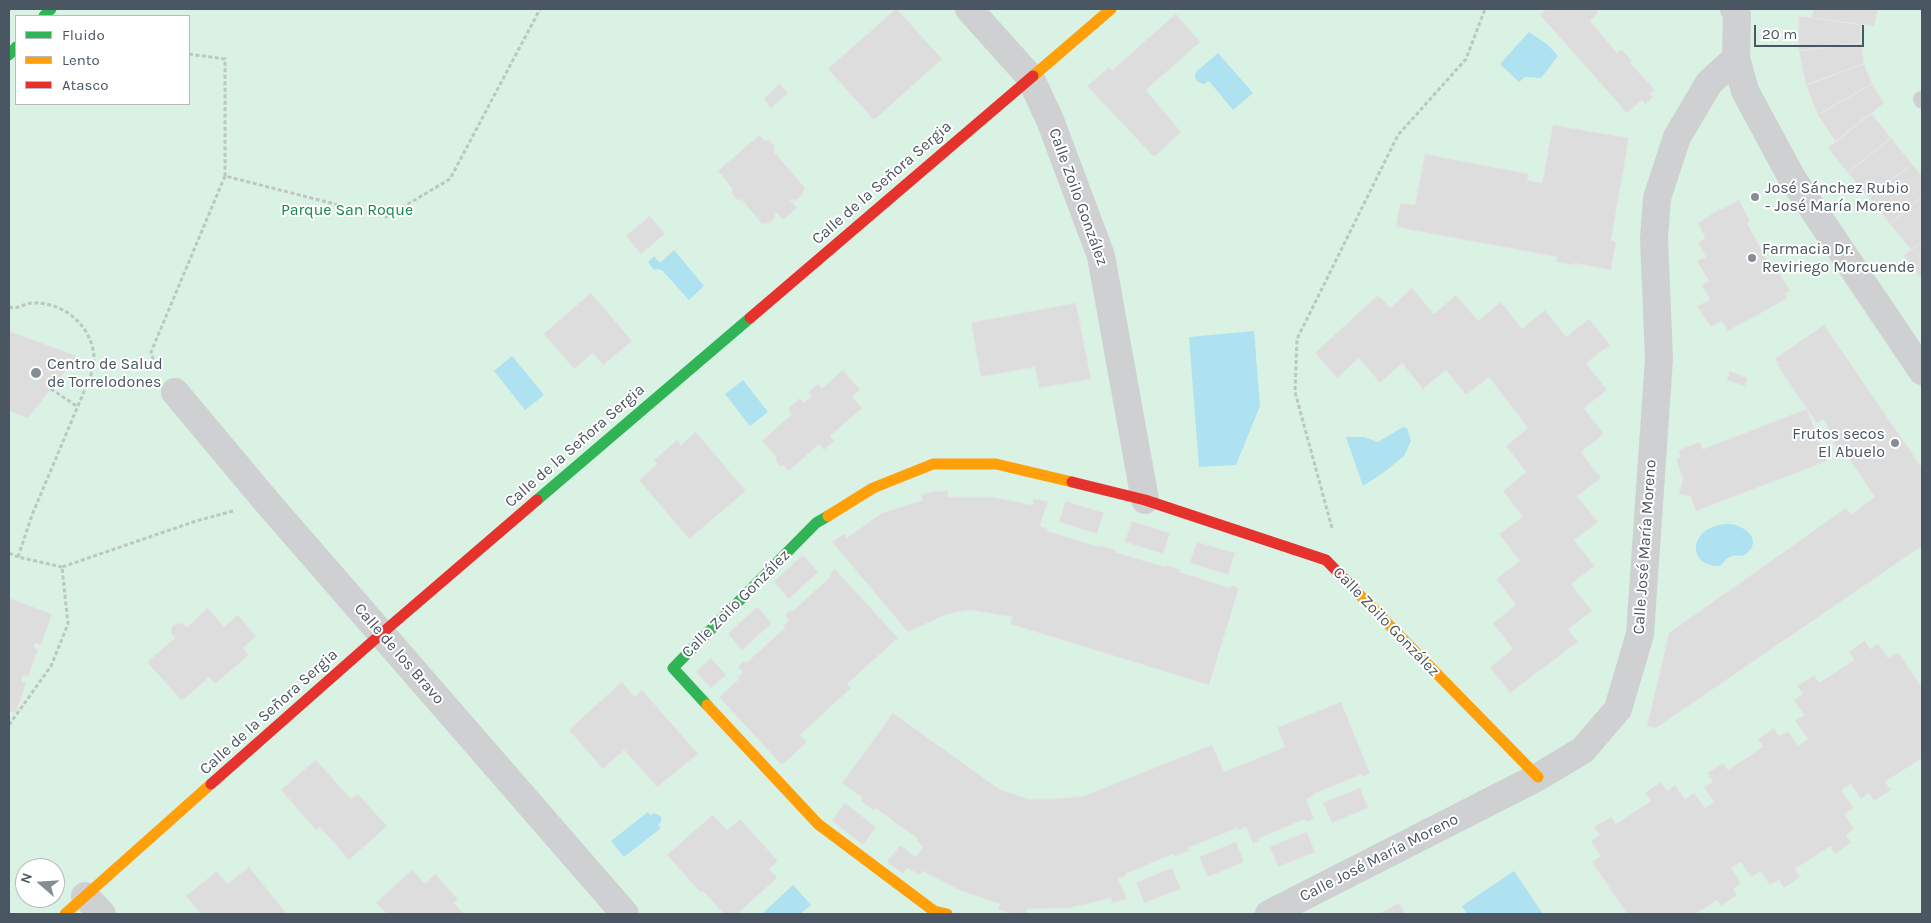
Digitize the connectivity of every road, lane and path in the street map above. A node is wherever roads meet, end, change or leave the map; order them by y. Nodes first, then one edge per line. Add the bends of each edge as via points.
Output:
1 (540, 9) edge
2 (969, 9) edge
3 (1111, 9) edge
4 (1485, 9) edge
5 (1737, 11) edge
6 (190, 54) edge
7 (1736, 58) junction
8 (1030, 77) junction
9 (225, 176) junction
10 (9, 307) edge
11 (1922, 371) edge
12 (51, 389) dead end
13 (175, 392) joint
14 (78, 407) junction
15 (1145, 500) junction
16 (267, 502) junction
17 (9, 553) edge
18 (18, 557) junction
19 (1326, 560) junction
20 (62, 566) junction
21 (381, 634) junction
22 (9, 725) edge
23 (1538, 777) junction
24 (94, 905) edge
25 (65, 914) edge
26 (625, 914) edge
27 (947, 914) edge
28 (1269, 914) edge

1 - 9 path via 450,179 386,217
2 - 8 street, Calle Zoilo González
3 - 8 street, Calle de la Señora Sergia
4 - 19 path via 1466,59 1398,135 1297,339 1295,392 1335,539
5 - 7 street
6 - 9 path via 225,59
7 - 11 street via 1745,91 1792,178
7 - 23 street, Calle José María Moreno via 1709,83 1678,137 1657,198 1654,238 1659,359 1640,634 1618,709 1583,750
8 - 15 street, Calle Zoilo González via 1050,120 1102,256
8 - 21 street, Calle de la Señora Sergia
9 - 13 path via 151,352 156,368
10 - 14 path via 49,304 66,311 80,323 90,338 94,357 91,375
12 - 14 path
13 - 16 street, Calle de los Bravo
14 - 18 path via 32,515
15 - 19 street, Calle Zoilo González
15 - 27 street, Calle Zoilo González via 996,464 933,464 873,488 816,523 673,668 818,824 934,911
16 - 20 path via 196,521
16 - 21 street, Calle de los Bravo
17 - 18 path
18 - 20 path
19 - 23 street, Calle Zoilo González
20 - 22 path via 68,624 51,666
21 - 24 street, Calle de la Señora Sergia
21 - 26 street, Calle de los Bravo
23 - 28 street, Calle José María Moreno
24 - 25 street, Calle de la Señora Sergia

